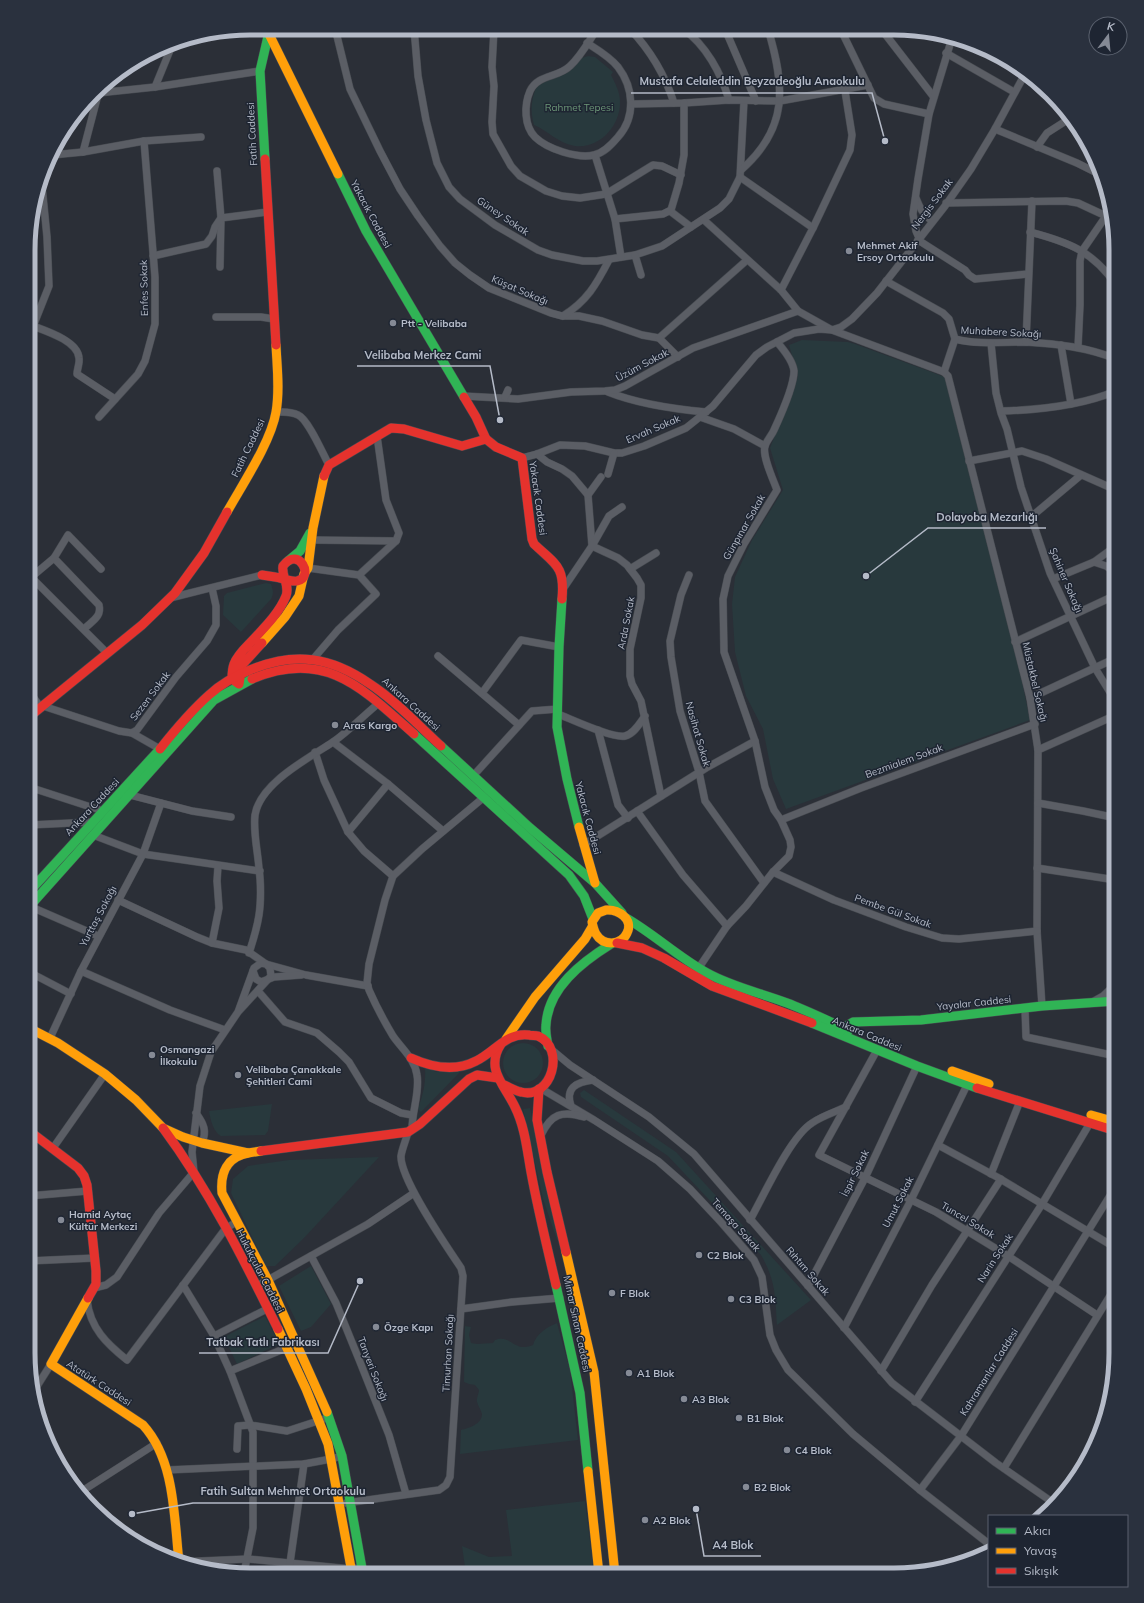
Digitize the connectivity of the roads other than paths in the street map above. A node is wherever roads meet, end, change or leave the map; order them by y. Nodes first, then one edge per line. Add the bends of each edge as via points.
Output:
1 (265, 35) edge
2 (269, 35) edge
3 (337, 35) edge
4 (415, 35) edge
5 (494, 35) edge
6 (593, 35) edge
7 (635, 35) edge
8 (692, 35) edge
9 (728, 35) edge
10 (769, 35) edge
11 (843, 35) edge
12 (886, 35) edge
13 (950, 42) edge
14 (587, 43) junction
15 (170, 50) edge
16 (946, 53) junction
17 (260, 71) junction
18 (1023, 77) edge
19 (868, 85) junction
20 (155, 87) junction
21 (106, 90) edge
22 (845, 90) junction
23 (1014, 92) junction
24 (933, 96) junction
25 (97, 99) edge
26 (729, 100) junction
27 (744, 101) junction
28 (756, 101) junction
29 (780, 101) junction
30 (674, 103) junction
31 (684, 103) junction
32 (632, 104) junction
33 (929, 114) junction
34 (1066, 121) edge
35 (995, 129) junction
36 (201, 137) dead end
37 (144, 141) junction
38 (1037, 147) junction
39 (83, 152) junction
40 (57, 154) edge
41 (595, 155) junction
42 (217, 171) dead end
43 (1095, 172) edge
44 (740, 173) junction
45 (681, 175) junction
46 (43, 192) edge
47 (606, 194) junction
48 (916, 198) junction
49 (1032, 201) junction
50 (946, 203) junction
51 (670, 211) junction
52 (267, 212) junction
53 (1106, 216) joint
54 (221, 218) junction
55 (614, 219) junction
56 (704, 220) junction
57 (932, 221) junction
58 (691, 227) junction
59 (813, 228) junction
60 (1030, 232) junction
61 (918, 239) junction
62 (1082, 251) junction
63 (635, 255) junction
64 (154, 256) junction
65 (621, 257) junction
66 (609, 260) junction
67 (747, 260) junction
68 (220, 267) dead end
69 (1028, 274) junction
70 (641, 275) dead end
71 (1109, 276) edge
72 (886, 280) junction
73 (781, 290) junction
74 (798, 311) junction
75 (562, 316) junction
76 (216, 317) dead end
77 (274, 318) junction
78 (35, 321) edge
79 (35, 327) edge
80 (832, 330) junction
81 (659, 338) junction
82 (955, 339) junction
83 (777, 342) junction
84 (991, 342) junction
85 (1026, 342) junction
86 (1061, 345) junction
87 (1078, 347) junction
88 (1109, 356) edge
89 (678, 357) junction
90 (944, 372) junction
91 (508, 390) dead end
92 (606, 391) junction
93 (1109, 393) edge
94 (463, 396) junction
95 (505, 398) junction
96 (115, 399) junction
97 (1071, 404) junction
98 (1001, 411) junction
99 (276, 412) junction
100 (706, 412) junction
101 (99, 417) dead end
102 (700, 417) junction
103 (377, 436) junction
104 (486, 440) junction
105 (765, 446) junction
106 (1012, 452) junction
107 (614, 453) junction
108 (537, 454) junction
109 (522, 458) junction
110 (969, 461) junction
111 (329, 466) junction
112 (608, 474) dead end
113 (1081, 475) junction
114 (601, 477) dead end
115 (1109, 487) edge
116 (588, 495) junction
117 (622, 506) dead end
118 (1031, 517) junction
119 (313, 528) junction
120 (312, 540) junction
121 (396, 541) junction
122 (592, 546) junction
123 (1109, 551) edge
124 (656, 553) dead end
125 (54, 558) junction
126 (286, 562) junction
127 (1094, 562) junction
128 (1109, 568) edge
129 (102, 569) dead end
130 (630, 569) junction
131 (306, 571) junction
132 (35, 573) edge
133 (262, 575) junction
134 (359, 575) junction
135 (689, 575) dead end
136 (286, 579) junction
137 (1053, 579) junction
138 (35, 582) edge
139 (212, 588) junction
140 (563, 589) junction
141 (170, 598) junction
142 (1109, 598) edge
143 (1071, 617) junction
144 (84, 629) junction
145 (1015, 642) junction
146 (560, 647) junction
147 (107, 653) junction
148 (438, 656) dead end
149 (314, 658) junction
150 (1109, 661) edge
151 (1095, 668) junction
152 (241, 674) junction
153 (232, 678) junction
154 (239, 684) junction
155 (1109, 691) edge
156 (482, 693) junction
157 (35, 698) edge
158 (1030, 698) junction
159 (379, 702) junction
160 (42, 707) junction
161 (35, 712) edge
162 (558, 712) junction
163 (645, 716) junction
164 (1109, 718) edge
165 (1035, 724) junction
166 (519, 725) junction
167 (598, 730) junction
168 (132, 733) junction
169 (755, 741) junction
170 (333, 742) junction
171 (160, 749) junction
172 (1038, 750) junction
173 (315, 752) junction
174 (699, 772) junction
175 (473, 776) junction
176 (388, 784) junction
177 (35, 790) edge
178 (130, 795) junction
179 (661, 796) junction
180 (483, 798) junction
181 (161, 803) junction
182 (1038, 803) junction
183 (103, 811) junction
184 (638, 811) junction
185 (231, 817) dead end
186 (1109, 817) edge
187 (628, 818) junction
188 (781, 820) junction
189 (93, 822) junction
190 (35, 825) edge
191 (443, 831) junction
192 (348, 832) junction
193 (92, 835) junction
194 (583, 845) junction
195 (143, 854) junction
196 (567, 859) junction
197 (218, 866) junction
198 (1037, 868) junction
199 (260, 871) junction
200 (772, 872) junction
201 (393, 876) junction
202 (35, 879) edge
203 (40, 879) junction
204 (1109, 879) edge
205 (764, 883) junction
206 (595, 884) junction
207 (35, 885) edge
208 (35, 900) edge
209 (118, 900) junction
210 (35, 910) edge
211 (624, 916) junction
212 (592, 923) junction
213 (727, 926) junction
214 (1037, 931) junction
215 (98, 936) junction
216 (212, 943) junction
217 (614, 943) junction
218 (249, 953) junction
219 (266, 964) junction
220 (698, 969) junction
221 (253, 970) junction
222 (81, 971) junction
223 (35, 975) edge
224 (306, 975) junction
225 (267, 980) junction
226 (368, 986) junction
227 (1109, 990) edge
228 (258, 991) junction
229 (71, 994) junction
230 (1109, 1002) edge
231 (1092, 1003) junction
232 (1042, 1006) junction
233 (1026, 1009) junction
234 (238, 1012) junction
235 (225, 1030) junction
236 (35, 1031) edge
237 (841, 1031) junction
238 (50, 1038) junction
239 (503, 1042) junction
240 (549, 1047) junction
241 (877, 1050) junction
242 (1109, 1055) edge
243 (411, 1058) junction
244 (917, 1066) junction
245 (105, 1074) junction
246 (593, 1080) junction
247 (501, 1082) junction
248 (967, 1085) junction
249 (540, 1089) junction
250 (1020, 1101) junction
251 (571, 1106) junction
252 (846, 1107) junction
253 (412, 1115) junction
254 (594, 1120) junction
255 (1109, 1120) edge
256 (1090, 1123) junction
257 (163, 1128) junction
258 (1109, 1129) edge
259 (410, 1131) junction
260 (35, 1135) edge
261 (541, 1135) junction
262 (198, 1142) junction
263 (938, 1145) junction
264 (53, 1148) junction
265 (248, 1153) junction
266 (194, 1172) junction
267 (991, 1174) junction
268 (865, 1178) junction
269 (1001, 1180) junction
270 (88, 1191) junction
271 (414, 1193) junction
272 (35, 1195) edge
273 (1109, 1197) edge
274 (911, 1200) junction
275 (1042, 1204) junction
276 (750, 1220) junction
277 (237, 1222) junction
278 (226, 1228) junction
279 (967, 1231) junction
280 (1087, 1231) junction
281 (1109, 1244) edge
282 (311, 1256) junction
283 (1008, 1256) junction
284 (95, 1258) junction
285 (35, 1261) edge
286 (268, 1280) junction
287 (183, 1285) junction
288 (256, 1286) junction
289 (808, 1286) junction
290 (1054, 1286) junction
291 (94, 1288) junction
292 (1109, 1297) edge
293 (560, 1298) junction
294 (87, 1300) junction
295 (267, 1309) junction
296 (461, 1309) junction
297 (1097, 1315) junction
298 (844, 1328) junction
299 (214, 1336) junction
300 (296, 1344) junction
301 (285, 1348) junction
302 (51, 1364) junction
303 (230, 1371) junction
304 (881, 1371) junction
305 (38, 1385) edge
306 (915, 1402) junction
307 (329, 1416) junction
308 (320, 1421) junction
309 (250, 1425) junction
310 (961, 1436) junction
311 (157, 1443) junction
312 (238, 1449) dead end
313 (342, 1456) junction
314 (331, 1459) junction
315 (304, 1464) junction
316 (254, 1467) junction
317 (1004, 1468) junction
318 (167, 1470) junction
319 (84, 1490) edge
320 (920, 1490) junction
321 (406, 1494) junction
322 (1050, 1501) edge
323 (351, 1502) junction
324 (339, 1504) junction
325 (988, 1543) edge
326 (178, 1556) edge
327 (248, 1559) junction
328 (195, 1561) edge
329 (290, 1563) junction
330 (245, 1568) edge
331 (311, 1568) edge
332 (350, 1568) edge
333 (362, 1568) edge
334 (598, 1568) edge
335 (614, 1568) edge

1 - 17 main road, Fatih Caddesi
2 - 94 main road, Yakacık Caddesi via 366,231
3 - 75 street, Küşat Sokağı via 350,89 365,120 400,189 440,246 470,275 489,288 525,304
4 - 66 street, Güney Sokak via 418,76 426,120 437,163 449,187 460,199 495,225 538,250 552,256 583,261
5 - 47 street via 493,134 511,166 520,176 546,191 562,196 580,198
6 - 14 street
7 - 30 street via 654,58
8 - 26 street via 706,51
9 - 28 street
10 - 29 street via 777,61
11 - 19 street
12 - 24 street
13 - 16 street
14 - 32 street via 618,67 625,79
14 - 41 street via 570,67 536,82 530,90 526,113 528,126 535,137 549,146 580,156
15 - 20 street
16 - 23 street
16 - 24 street
17 - 20 street
17 - 52 main road, Fatih Caddesi
18 - 23 street, Nergis Sokak
19 - 22 street
19 - 33 street via 874,98 884,104
20 - 21 street
22 - 29 street
22 - 59 street via 850,115 851,144
23 - 35 street, Nergis Sokak
24 - 33 street
25 - 39 street
26 - 27 street
26 - 31 street
27 - 28 street
27 - 44 street
28 - 29 street
29 - 44 street via 770,136 755,158
30 - 31 street
30 - 32 street
31 - 45 street via 684,155
32 - 41 street via 621,134 609,147
33 - 48 street
34 - 38 street via 1047,133
35 - 38 street
35 - 50 street, Nergis Sokak
36 - 37 street
37 - 39 street
37 - 64 street, Enfes Sokak
38 - 43 street
39 - 40 street
41 - 47 street
42 - 54 street
44 - 56 street, Güney Sokak via 729,199
44 - 59 street
45 - 47 street via 653,164
45 - 51 street
46 - 78 street via 49,286
47 - 55 street
48 - 57 street via 922,212
48 - 61 street via 913,214
49 - 50 street
49 - 53 street via 1078,203
49 - 60 street
50 - 57 street, Nergis Sokak
51 - 55 street
51 - 58 street
52 - 54 street
52 - 77 main road, Fatih Caddesi
53 - 62 street
54 - 64 street via 206,244
54 - 68 street
55 - 65 street
56 - 58 street, Güney Sokak
56 - 67 street
57 - 61 street, Nergis Sokak
58 - 63 street, Güney Sokak via 662,246
59 - 73 street
60 - 62 street via 1073,245
60 - 69 street
61 - 69 street via 975,279
61 - 72 street, Nergis Sokak
62 - 71 street via 1100,264
62 - 87 street
63 - 65 street, Güney Sokak
63 - 70 street
64 - 96 street, Enfes Sokak via 155,324 145,361 138,374
65 - 66 street, Güney Sokak
66 - 75 street via 596,285 577,307
67 - 73 street
67 - 81 street
69 - 85 street
72 - 80 street, Nergis Sokak via 868,304 852,319
72 - 82 street, Muhabere Sokağı via 943,313 950,319
73 - 74 street
74 - 80 street
74 - 89 street, Üzüm Sokak via 693,348
75 - 81 street, Küşat Sokağı via 579,316 602,321 642,336
76 - 77 street
77 - 99 main road, Fatih Caddesi via 278,378
79 - 96 street via 64,339 80,357 77,374
80 - 83 street, Ervah Sokak via 819,329 794,333
80 - 90 street
81 - 89 street
82 - 84 street, Muhabere Sokağı
82 - 90 street
83 - 100 street, Ervah Sokak via 756,355
83 - 105 street via 788,356 794,370 793,380 774,430
84 - 85 street, Muhabere Sokağı
84 - 98 street, Şahiner Sokağı via 996,393
85 - 86 street, Muhabere Sokağı
86 - 87 street, Muhabere Sokağı
86 - 97 street
87 - 88 street, Muhabere Sokağı
89 - 92 street, Üzüm Sokak via 625,386
90 - 110 street, Müstakbel Sokağı via 948,376
91 - 95 street
92 - 95 street, Üzüm Sokak
92 - 100 street via 625,399
93 - 97 street
94 - 95 street, Üzüm Sokak
94 - 104 main road, Yakacık Caddesi
96 - 101 street, Enfes Sokak
97 - 98 street
98 - 106 street, Şahiner Sokağı
99 - 111 street via 291,412 300,415 307,422
99 - 141 main road, Fatih Caddesi via 260,452 204,553
100 - 102 street, Ervah Sokak
102 - 105 street via 734,429
102 - 107 street, Ervah Sokak via 686,428 644,446
103 - 104 main road via 391,428 404,429 462,446
103 - 111 main road
103 - 121 street via 386,500 399,533
104 - 109 main road, Yakacık Caddesi
105 - 169 street, Günpınar Sokak via 765,454 777,490 732,566 723,599 724,652
106 - 110 street
106 - 113 street via 1022,451 1046,459
106 - 118 street, Şahiner Sokağı
107 - 108 street, Ervah Sokak via 560,445
107 - 112 street
108 - 109 street, Ervah Sokak
108 - 116 street via 572,476
109 - 140 main road, Yakacık Caddesi via 532,539 558,567 562,574
110 - 145 street, Müstakbel Sokağı
111 - 119 main road via 323,479
113 - 115 street
113 - 118 street
114 - 116 street
116 - 122 street
117 - 122 street via 609,516
118 - 137 street, Şahiner Sokağı
119 - 120 main road
119 - 126 main road via 300,551
120 - 121 street
120 - 131 main road
121 - 134 street
122 - 130 street, Arda Sokak via 618,558
122 - 140 street
123 - 127 street
124 - 130 street
125 - 129 street via 68,535
125 - 132 street
125 - 144 street via 99,605 98,616
126 - 131 main road via 293,559 300,561
126 - 133 main road
126 - 136 main road via 282,569
127 - 128 street
127 - 137 street
130 - 163 street, Arda Sokak via 638,578 642,593 631,642 630,676
131 - 134 street
131 - 136 main road via 303,578 296,582
131 - 152 main road via 299,596 242,666
133 - 136 main road
133 - 139 street
134 - 149 street via 376,594 338,630
135 - 174 street, Nasihat Sokak via 671,632 670,648 680,711
136 - 153 main road via 288,587 284,600 241,653 233,665
137 - 143 street, Şahiner Sokağı
138 - 144 street
139 - 141 street
139 - 168 street, Sezen Sokak via 216,606 216,625 207,641
140 - 146 main road, Yakacık Caddesi
141 - 147 main road, Fatih Caddesi
142 - 143 street
143 - 145 street
143 - 151 street, Şahiner Sokağı
144 - 147 street
145 - 158 street, Müstakbel Sokağı
146 - 156 street via 521,640
146 - 162 main road, Yakacık Caddesi
147 - 160 main road, Fatih Caddesi
148 - 156 street
149 - 152 main road, Ankara Caddesi via 285,658
149 - 175 main road, Ankara Caddesi via 338,665 367,680
150 - 151 street
151 - 155 street, Şahiner Sokağı
151 - 158 street
152 - 153 main road, Ankara Caddesi
152 - 154 main road
153 - 154 main road
153 - 171 main road, Ankara Caddesi via 205,698
154 - 159 main road, Ankara Caddesi via 265,673 307,667 329,671 346,678
154 - 178 main road, Ankara Caddesi via 214,700
156 - 166 street
157 - 160 street
158 - 165 street, Müstakbel Sokağı
159 - 170 street
159 - 180 main road, Ankara Caddesi
160 - 161 main road, Fatih Caddesi
160 - 168 street, Sezen Sokak
162 - 166 street via 532,711
162 - 167 street
162 - 194 main road, Yakacık Caddesi via 557,727 566,779
163 - 167 street via 626,736
163 - 179 street, Arda Sokak
164 - 172 street
165 - 172 street, Müstakbel Sokağı
165 - 188 street, Bezmialem Sokak
166 - 175 street
167 - 187 street via 618,805
168 - 171 street
169 - 174 street
169 - 188 street, Günpınar Sokak via 765,787
170 - 173 street
170 - 176 street
171 - 183 main road, Ankara Caddesi
172 - 182 street, Müstakbel Sokağı
173 - 192 street via 324,780
173 - 199 street via 273,784 260,801 255,814 255,837
174 - 179 street
174 - 205 street, Nasihat Sokak via 705,801
175 - 196 main road, Ankara Caddesi
176 - 191 street
176 - 192 street
177 - 183 street
178 - 181 street
178 - 193 main road, Ankara Caddesi
179 - 184 street
180 - 191 street
180 - 212 main road, Ankara Caddesi via 569,875 590,904
181 - 185 street
181 - 195 street, Yurttaş Sokağı
182 - 186 street
182 - 198 street, Müstakbel Sokağı
183 - 189 main road, Ankara Caddesi
184 - 187 street
184 - 213 street via 683,875
187 - 194 street
188 - 200 street, Günpınar Sokak via 791,847 789,856
189 - 190 street
189 - 203 main road, Ankara Caddesi
191 - 201 street
192 - 201 street via 364,851
193 - 195 street
193 - 208 main road, Ankara Caddesi
194 - 196 main road via 579,857
194 - 206 main road, Yakacık Caddesi
195 - 197 street
195 - 209 street, Yurttaş Sokağı
196 - 206 main road, Ankara Caddesi
197 - 199 street
197 - 216 street via 219,908
198 - 204 street
198 - 214 street, Müstakbel Sokağı
199 - 218 street via 260,914
200 - 205 street, Günpınar Sokak
200 - 214 street, Pembe Gül Sokak via 834,900 931,935 959,939
201 - 226 street via 369,964
202 - 203 street
203 - 207 main road, Ankara Caddesi
205 - 213 street, Günpınar Sokak
206 - 211 main road, Ankara Caddesi
209 - 215 street, Yurttaş Sokağı
209 - 216 street
210 - 215 street
211 - 212 main road via 614,910 606,910 598,913
211 - 217 main road via 628,927 627,935
211 - 220 main road, Ankara Caddesi
212 - 217 main road, Ankara Caddesi via 598,938 606,943
212 - 239 main road via 585,939 536,997
213 - 220 street, Günpınar Sokak
214 - 232 street, Müstakbel Sokağı
215 - 222 street, Yurttaş Sokağı
216 - 218 street via 242,949
217 - 237 main road, Ankara Caddesi via 642,948 712,986
217 - 240 main road via 587,959 550,1004 546,1023
218 - 219 street
218 - 221 street
219 - 221 street via 258,964
219 - 224 street
219 - 225 street via 271,970 271,976
220 - 237 main road, Ankara Caddesi via 734,986 787,1003
221 - 225 street via 256,979 261,982
221 - 234 street
222 - 229 street, Yurttaş Sokağı
222 - 235 street
223 - 229 street
224 - 225 street via 274,977
224 - 226 street
225 - 228 street
226 - 243 street, Timurhan Sokağı via 387,1026
227 - 231 street
228 - 234 street
228 - 253 street via 285,1022 317,1033 339,1052 349,1062 371,1098 401,1114
229 - 238 street, Yurttaş Sokağı
230 - 231 main road, Yayalar Caddesi
231 - 232 main road, Yayalar Caddesi
232 - 233 main road, Yayalar Caddesi
233 - 237 main road, Yayalar Caddesi via 921,1020 853,1022
233 - 242 street via 1026,1037
234 - 235 street
235 - 262 street via 212,1052 200,1086 197,1112
236 - 238 main road, Hukukçular Caddesi
237 - 241 main road, Ankara Caddesi
237 - 255 main road, Ankara Caddesi via 1024,1096
238 - 245 main road, Hukukçular Caddesi
239 - 240 main road via 517,1034 527,1033 536,1036
239 - 243 main road via 475,1062 459,1066 433,1067
239 - 247 main road via 494,1060 495,1070
240 - 246 street, Rıhtım Sokak
240 - 249 main road via 554,1066 549,1079
241 - 244 main road, Ankara Caddesi
241 - 252 street
243 - 253 street, Timurhan Sokağı via 418,1082
244 - 248 main road, Ankara Caddesi
244 - 268 street, İspir Sokak
245 - 257 main road, Hukukçular Caddesi via 136,1100
245 - 264 street
246 - 251 street via 581,1082 573,1087 569,1099
246 - 276 street, Rıhtım Sokak via 649,1117 694,1154
247 - 249 main road via 521,1093
247 - 259 main road via 480,1075 469,1079
247 - 293 main road, Mimar Sinan Caddesi via 516,1108 522,1125
248 - 250 main road, Ankara Caddesi
248 - 263 street, Umut Sokak
249 - 251 street, Temaşa Sokak
249 - 261 main road, Mimar Sinan Caddesi via 537,1120
250 - 256 main road, Ankara Caddesi
250 - 267 street
251 - 254 street, Temaşa Sokak
252 - 268 street, Tuncel Sokak via 819,1155
252 - 276 street via 811,1123 799,1136
253 - 259 street, Timurhan Sokağı
254 - 261 street via 568,1113 561,1114 546,1125
254 - 320 street, Temaşa Sokak via 658,1161 720,1220 754,1260 762,1277 770,1335 788,1370 853,1434
256 - 258 main road, Ankara Caddesi
256 - 275 street, Narin Sokak
257 - 262 main road, Hukukçular Caddesi
257 - 266 main road, Hukukçular Caddesi
259 - 265 main road, Hukukçular Caddesi
259 - 271 street, Timurhan Sokağı via 401,1156
260 - 264 main road, Atatürk Caddesi
261 - 335 main road, Mimar Sinan Caddesi via 547,1172 594,1372
262 - 265 main road, Hukukçular Caddesi
262 - 266 street via 192,1152
263 - 267 street
263 - 274 street, Umut Sokak
264 - 270 main road, Atatürk Caddesi via 78,1168 84,1176
265 - 277 main road, Hukukçular Caddesi via 232,1159 221,1185 222,1193
266 - 278 main road, Hukukçular Caddesi
266 - 291 street via 159,1213 117,1277 106,1285
267 - 269 street
268 - 274 street, Tuncel Sokak
268 - 289 street, İspir Sokak
269 - 275 street
269 - 279 street
270 - 272 street
270 - 284 main road, Atatürk Caddesi
271 - 282 street via 368,1224
271 - 296 street, Timurhan Sokağı via 461,1268
273 - 280 street, Kahramanlar Caddesi
274 - 279 street, Tuncel Sokak
274 - 298 street, Umut Sokak
275 - 280 street
275 - 283 street, Narin Sokak
276 - 289 street, Rıhtım Sokak
277 - 278 street
277 - 286 main road, Hukukçular Caddesi
278 - 287 street
278 - 288 main road, Hukukçular Caddesi
279 - 283 street, Tuncel Sokak
279 - 304 street
280 - 281 street
280 - 290 street, Kahramanlar Caddesi
282 - 286 street
282 - 321 street, Tanyeri Sokağı via 336,1303 360,1362 389,1435
283 - 290 street, Tuncel Sokak
283 - 306 street, Narin Sokak
284 - 285 street
284 - 291 main road, Atatürk Caddesi
286 - 288 street
286 - 300 main road, Hukukçular Caddesi
287 - 294 street via 127,1360 104,1339 95,1326
287 - 299 street
288 - 295 main road, Hukukçular Caddesi
289 - 298 street, Rıhtım Sokak
290 - 297 street, Tuncel Sokak
290 - 310 street, Kahramanlar Caddesi
291 - 294 main road, Atatürk Caddesi
292 - 297 street
293 - 296 street
293 - 334 main road, Mimar Sinan Caddesi via 580,1393
294 - 302 main road, Atatürk Caddesi
295 - 299 street
295 - 301 main road, Hukukçular Caddesi
296 - 321 street, Timurhan Sokağı via 449,1481 440,1490
297 - 317 street
298 - 304 street, Rıhtım Sokak
299 - 303 street
300 - 301 street
300 - 307 main road, Hukukçular Caddesi
301 - 303 street
301 - 308 main road, Hukukçular Caddesi
302 - 305 street
302 - 311 main road, Atatürk Caddesi via 148,1429
303 - 309 street
304 - 306 street, Rıhtım Sokak
306 - 310 street, Rıhtım Sokak
307 - 308 street
307 - 313 main road, Hukukçular Caddesi
308 - 309 street via 287,1431
308 - 314 main road, Hukukçular Caddesi
309 - 312 street via 238,1426
309 - 316 street
310 - 317 street, Rıhtım Sokak
310 - 320 street, Kahramanlar Caddesi
311 - 318 main road, Atatürk Caddesi
311 - 319 street
313 - 314 street
313 - 323 main road, Hukukçular Caddesi
314 - 315 street
314 - 324 main road, Hukukçular Caddesi
315 - 316 street
315 - 329 street
316 - 318 street
316 - 327 street via 253,1528
317 - 322 street, Rıhtım Sokak
318 - 326 main road, Atatürk Caddesi
320 - 325 street
321 - 323 street, Timurhan Sokağı
323 - 324 street, Timurhan Sokağı
323 - 333 main road, Hukukçular Caddesi
324 - 332 main road, Hukukçular Caddesi
327 - 328 street
327 - 329 street
327 - 330 street
329 - 331 street

